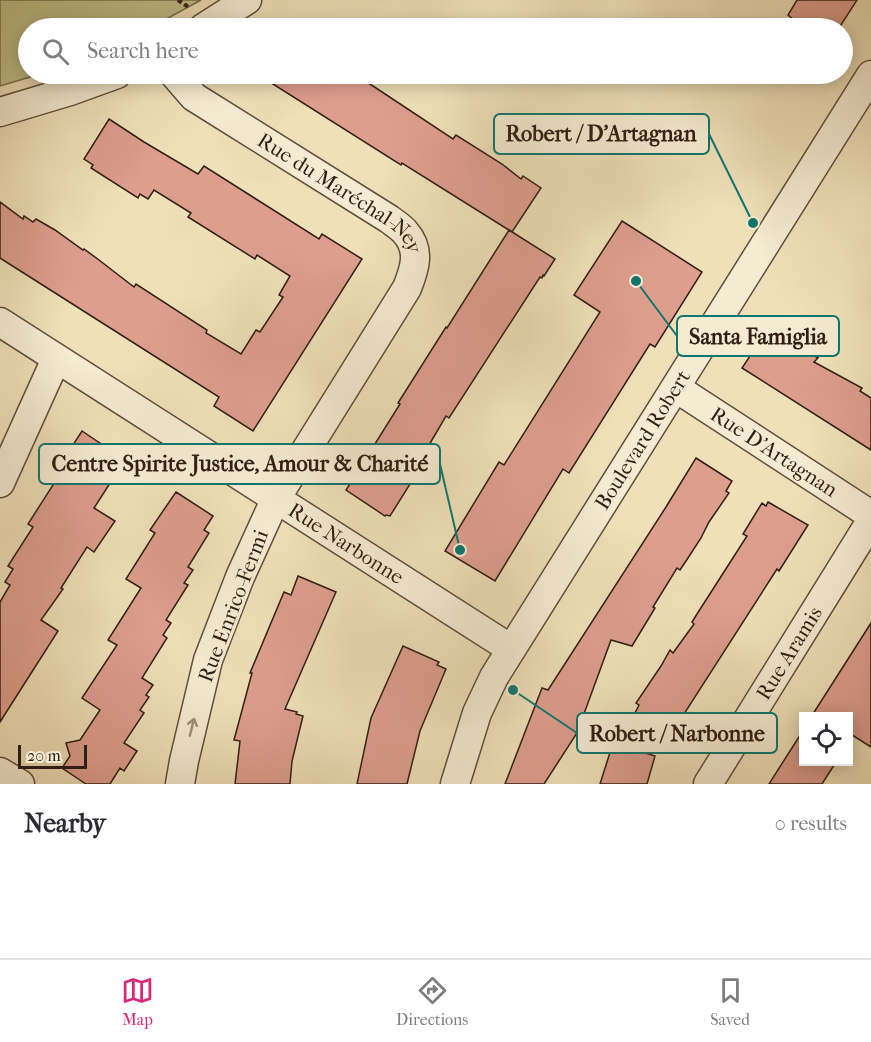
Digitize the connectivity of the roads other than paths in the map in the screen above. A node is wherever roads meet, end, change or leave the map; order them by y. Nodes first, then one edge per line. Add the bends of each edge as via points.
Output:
1 (247, 0) edge
2 (219, 18) edge
3 (871, 75) edge
4 (89, 84) edge
5 (183, 84) edge
6 (0, 112) edge
7 (0, 322) edge
8 (57, 359) junction
9 (676, 388) junction
10 (0, 483) edge
11 (275, 500) junction
12 (871, 515) edge
13 (871, 521) edge
14 (511, 650) junction
15 (0, 772) edge
16 (20, 784) edge
17 (180, 784) edge
18 (455, 784) edge
19 (708, 784) edge

1 - 2 street
3 - 9 street, Boulevard Robert
4 - 6 street
5 - 11 street, Rue du Maréchal-Ney via 194,97 389,219 405,232 416,249 415,270 407,288
7 - 8 street, Rue Narbonne
8 - 10 street
8 - 11 street, Rue Narbonne
9 - 12 street, Rue D'Artagnan
9 - 14 street, Boulevard Robert
11 - 14 street, Rue Narbonne
17 -> 11 street, Rue Enrico-Fermi via 208,660
13 - 19 street, Rue Aramis
14 - 18 street, Boulevard Robert via 477,713
15 - 16 street

